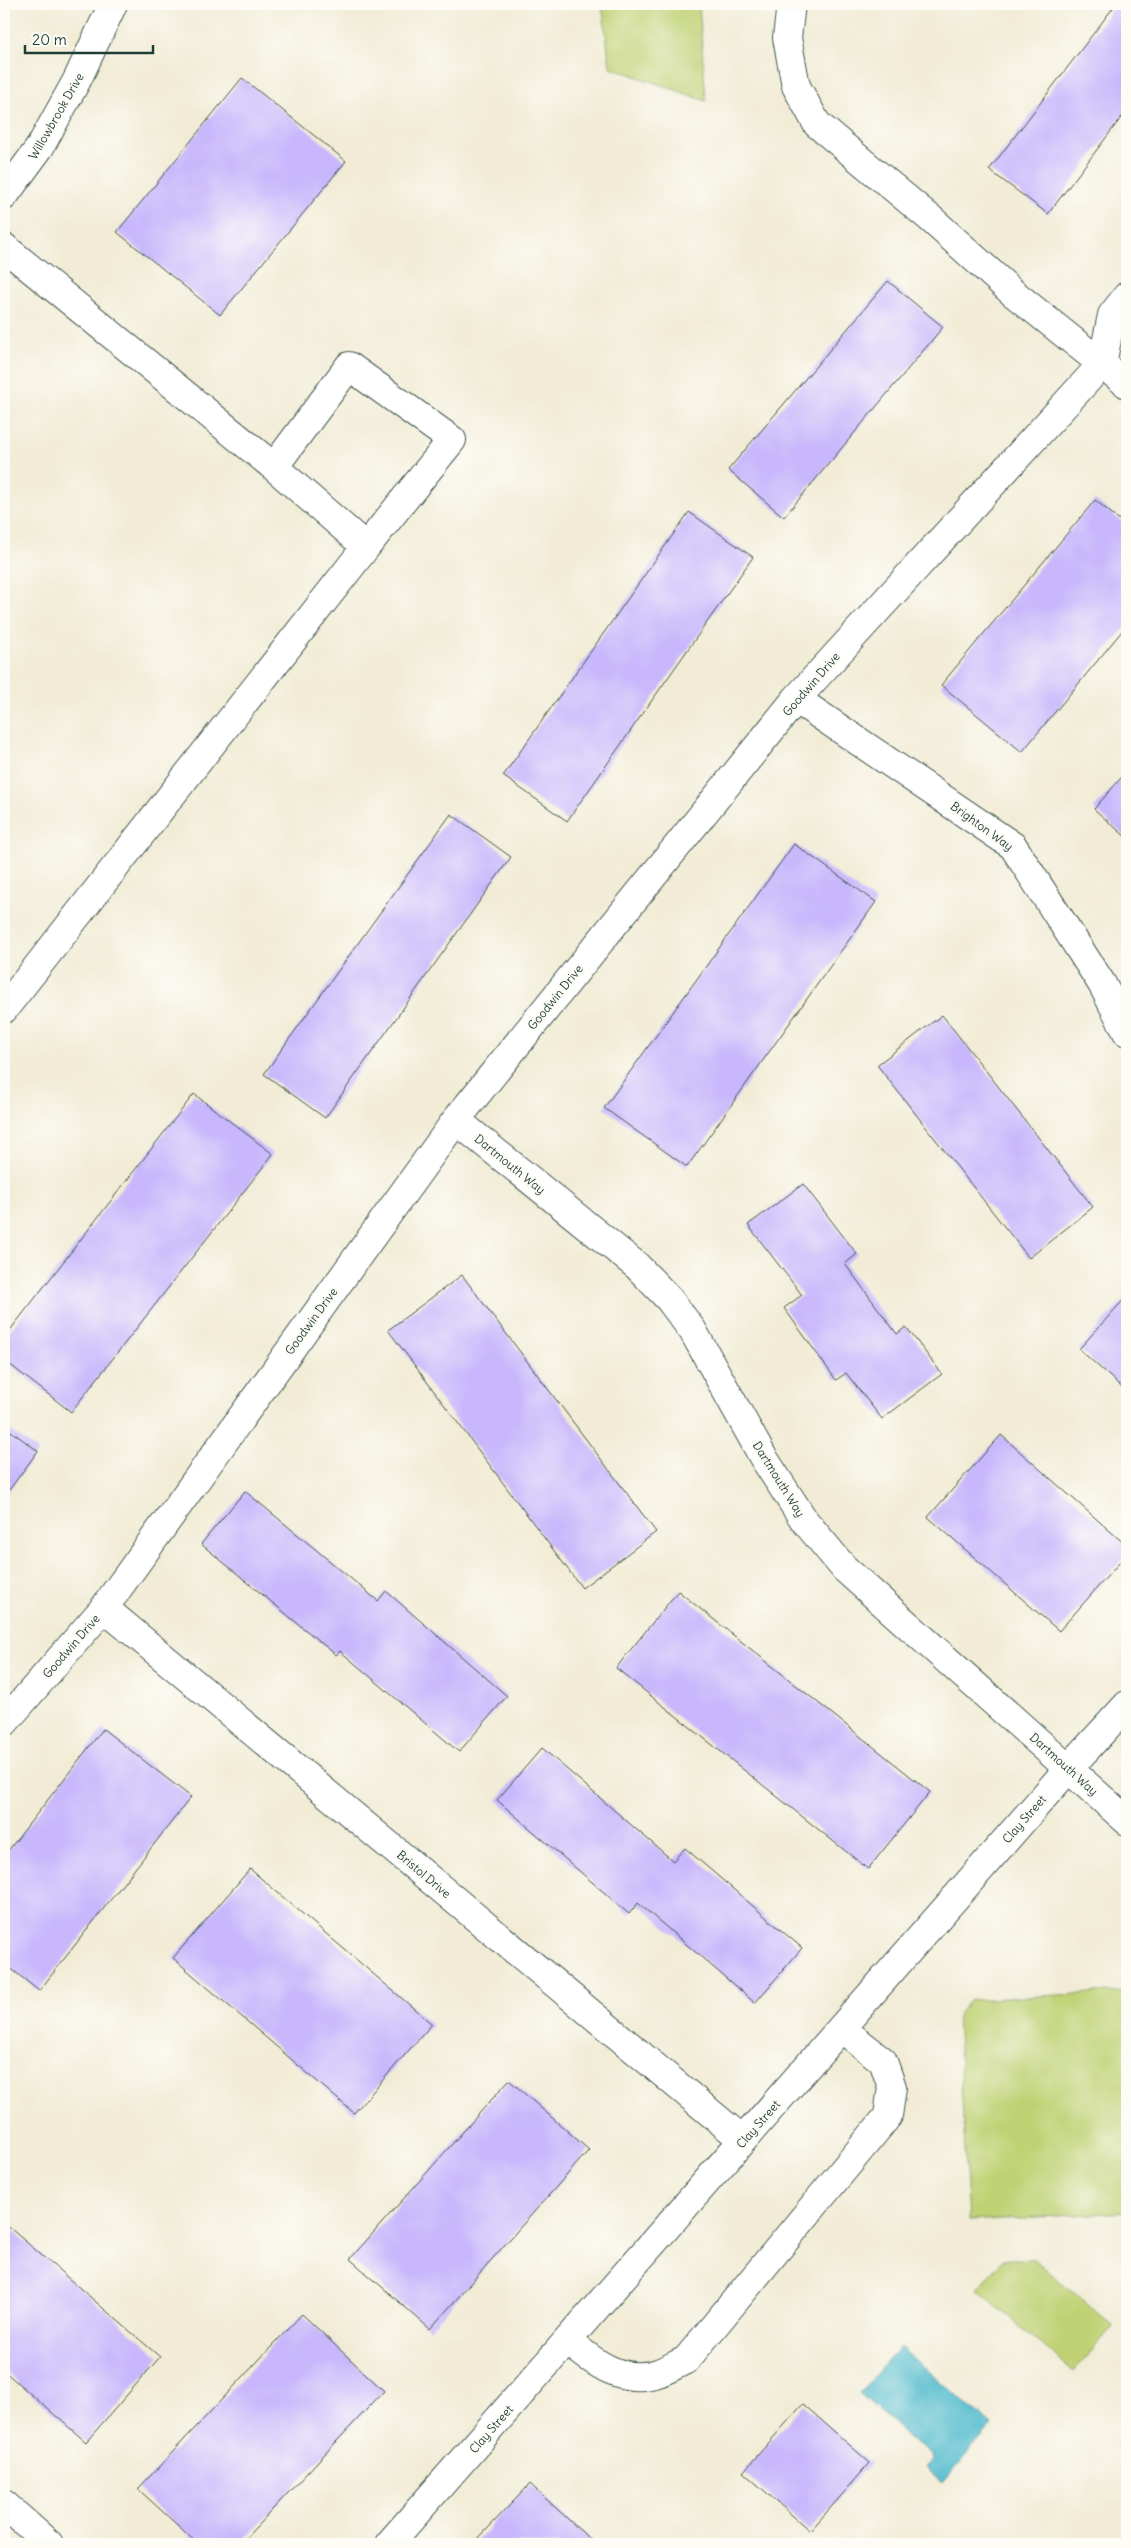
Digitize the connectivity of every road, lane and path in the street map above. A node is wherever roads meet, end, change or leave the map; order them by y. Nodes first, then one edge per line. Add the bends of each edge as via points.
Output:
1 (112, 4) edge
2 (791, 4) edge
3 (4, 196) edge
4 (4, 248) edge
5 (1127, 296) edge
6 (1102, 364) junction
7 (1127, 384) edge
8 (274, 467) junction
9 (366, 547) junction
10 (796, 698) junction
11 (4, 1009) edge
12 (1127, 1032) edge
13 (456, 1120) junction
14 (104, 1608) junction
15 (1127, 1705) edge
16 (4, 1723) edge
17 (1068, 1768) junction
18 (1127, 1821) edge
19 (841, 2028) junction
20 (744, 2140) junction
21 (568, 2340) junction
22 (4, 2504) edge
23 (50, 2544) edge
24 (389, 2544) edge

1 - 3 street, Willowbrook Drive via 78,80 45,139
2 - 6 street via 787,38 796,86 817,124 1012,292
4 - 8 street
5 - 6 street via 1112,315
6 - 7 street
6 - 10 street, Goodwin Drive
8 - 9 street
8 - 9 street via 348,366 452,440
9 - 11 street
10 - 12 street, Brighton Way via 1013,846 1102,984
10 - 13 street, Goodwin Drive
13 - 14 street, Goodwin Drive
13 - 17 street, Dartmouth Way via 637,1266 669,1299 693,1331 763,1457 804,1520 844,1568
14 - 16 street, Goodwin Drive
14 - 20 street, Bristol Drive
15 - 17 street, Clay Street
17 - 18 street, Dartmouth Way
17 - 19 street, Clay Street
19 - 20 street, Clay Street
19 - 21 street via 883,2061 892,2087 888,2116 686,2360 657,2374 629,2376 598,2365
20 - 21 street, Clay Street
21 - 24 street, Clay Street
22 - 23 street

